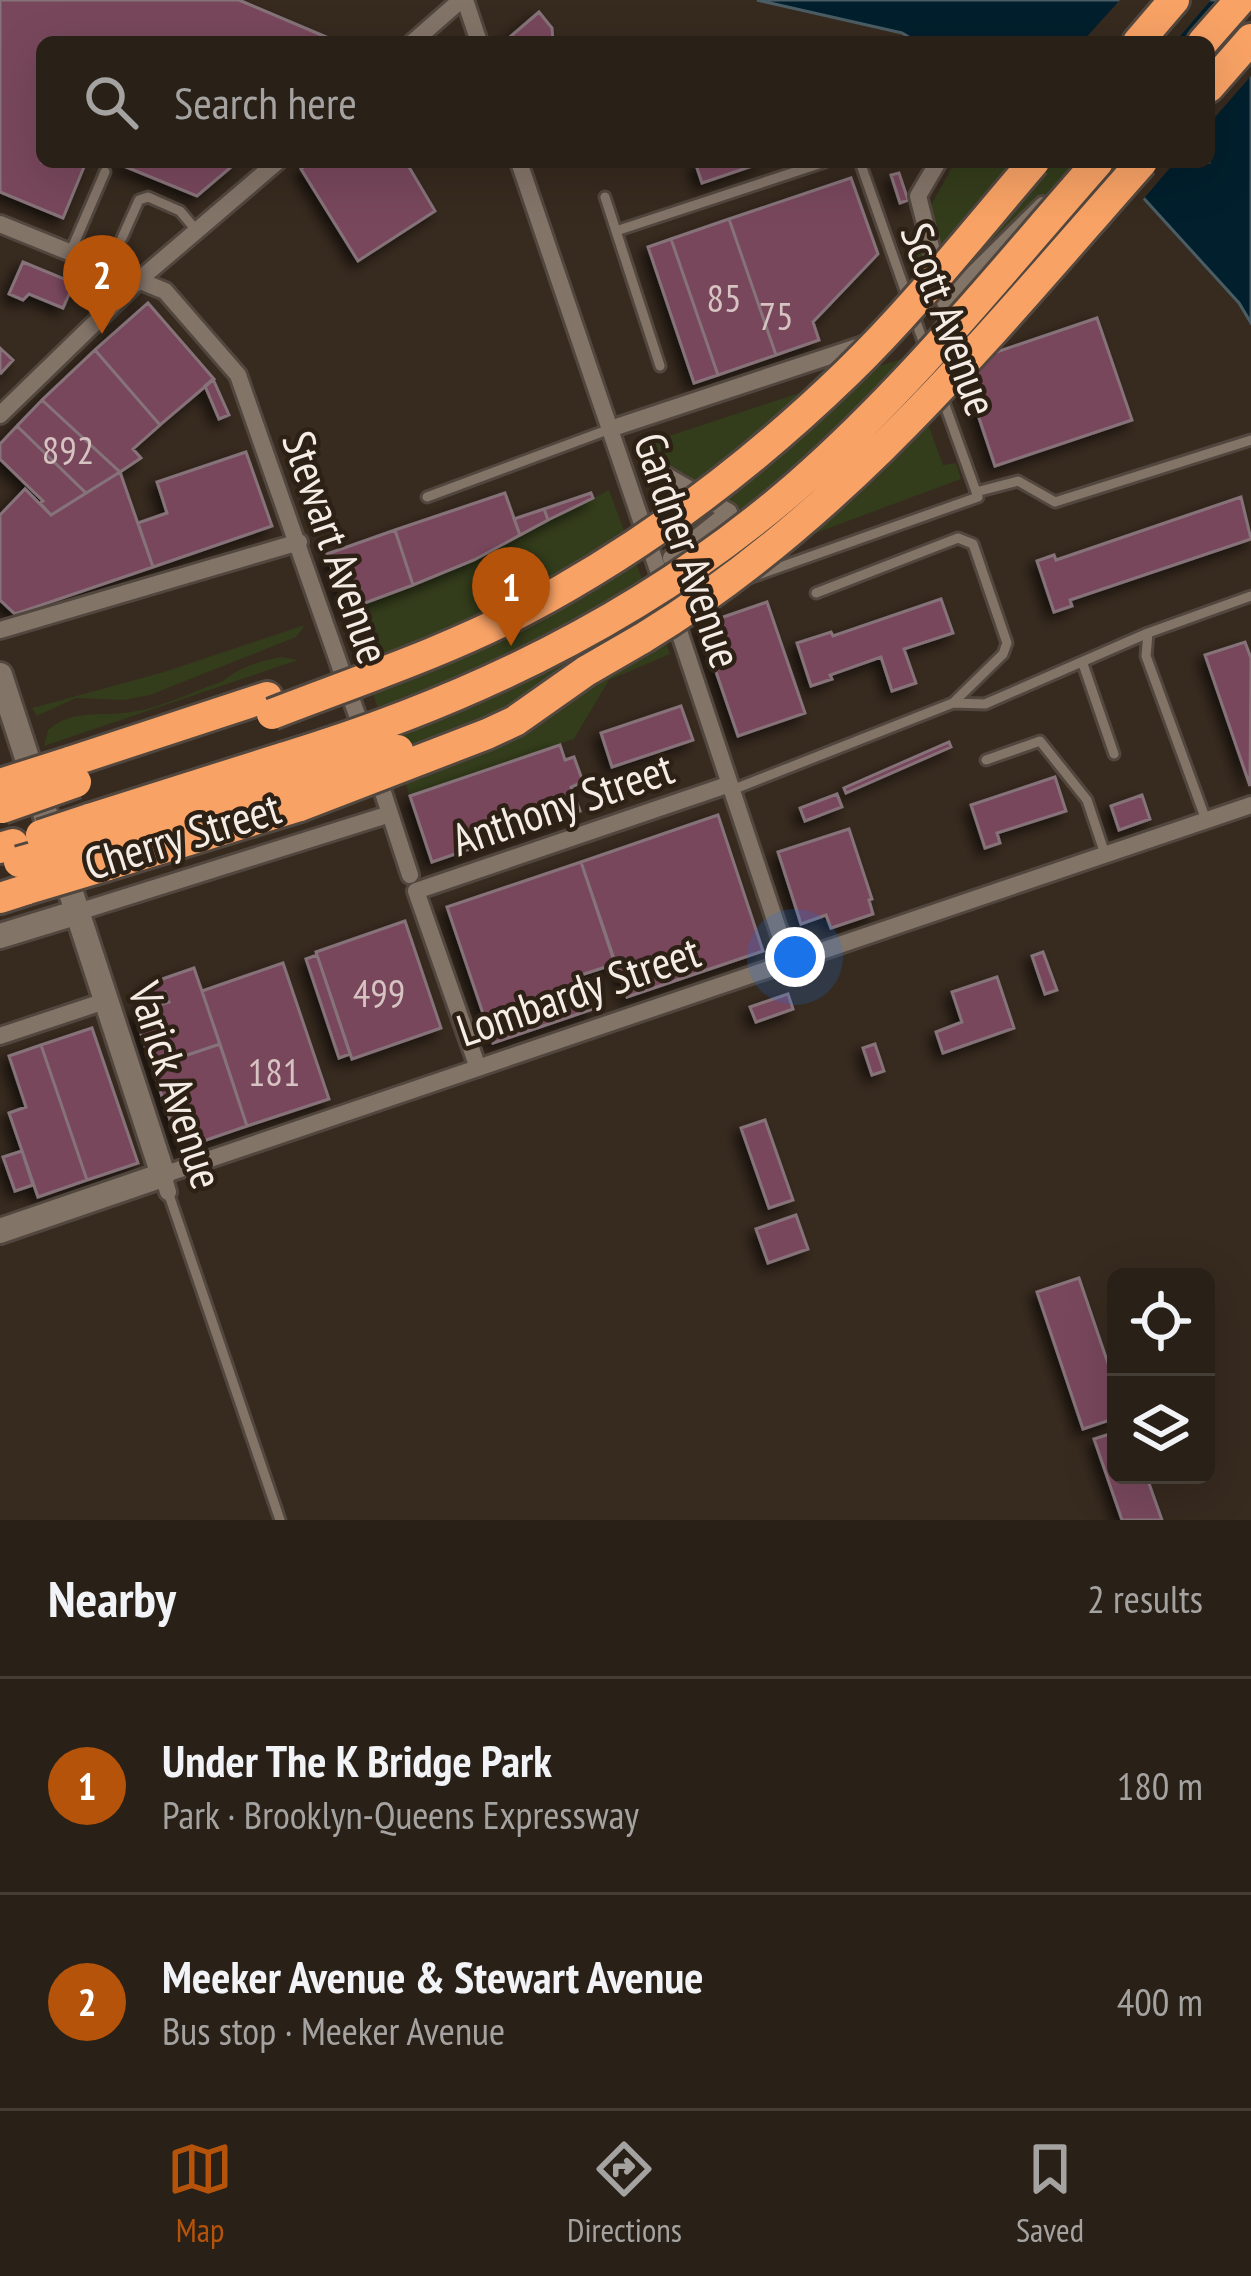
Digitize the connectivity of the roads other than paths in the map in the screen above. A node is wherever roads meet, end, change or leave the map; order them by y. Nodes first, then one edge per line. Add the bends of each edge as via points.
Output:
1 (463, 0) edge
2 (1174, 0) edge
3 (1240, 0) edge
4 (420, 36) edge
5 (477, 36) edge
6 (1143, 36) edge
7 (1208, 36) edge
8 (1251, 39) edge
9 (1215, 80) edge
10 (270, 168) edge
11 (520, 168) edge
12 (802, 168) edge
13 (862, 168) edge
14 (934, 168) edge
15 (1029, 168) edge
16 (1080, 168) edge
17 (1093, 168) edge
18 (1137, 168) edge
19 (105, 172) dead end
20 (605, 197) dead end
21 (0, 224) edge
22 (197, 231) junction
23 (616, 231) junction
24 (122, 238) dead end
25 (70, 253) junction
26 (139, 280) junction
27 (917, 327) junction
28 (660, 366) dead end
29 (0, 415) edge
30 (610, 429) junction
31 (1251, 440) edge
32 (665, 476) dead end
33 (977, 495) junction
34 (428, 497) dead end
35 (299, 542) junction
36 (670, 558) dead end
37 (739, 582) joint
38 (816, 593) dead end
39 (1251, 596) edge
40 (670, 606) junction
41 (0, 630) edge
42 (1148, 634) junction
43 (1083, 664) junction
44 (0, 675) edge
45 (953, 703) junction
46 (1114, 754) dead end
47 (986, 760) dead end
48 (293, 782) junction
49 (731, 787) junction
50 (1, 800) edge
51 (1251, 805) edge
52 (390, 814) junction
53 (1206, 820) junction
54 (1106, 857) junction
55 (10, 868) edge
56 (413, 883) junction
57 (75, 913) junction
58 (0, 936) edge
59 (789, 962) junction
60 (105, 1001) junction
61 (0, 1036) edge
62 (478, 1068) junction
63 (166, 1184) junction
64 (0, 1231) edge
65 (280, 1520) edge

1 - 4 street
1 - 5 street
2 - 6 highway
3 - 7 highway
8 - 9 highway
10 - 22 street
11 - 30 street, Gardner Avenue
12 - 23 lane
13 - 27 lane, Scott Avenue
14 - 16 street via 918,196 945,302
15 - 50 highway, bridge via 864,355 742,467 601,567 416,658
17 - 48 highway, bridge via 884,403 802,482 704,558 600,625 499,678 379,726
18 - 48 highway, bridge via 930,401 820,508 695,604 515,722 405,768
19 - 25 lane
20 - 23 lane
21 - 25 street, Stewart Avenue
22 - 24 lane via 180,211 148,196
22 - 26 street
23 - 28 lane
25 - 26 street, Stewart Avenue
26 - 29 street
26 - 35 street, Stewart Avenue via 165,290 238,375
27 - 30 street
27 - 33 lane, Scott Avenue
30 - 34 lane
30 - 40 street, Gardner Avenue
31 - 33 lane via 1055,502 1018,481
32 - 36 street via 729,512
33 - 37 lane
35 - 41 street
35 - 52 street, Stewart Avenue
37 - 40 street
38 - 45 lane via 967,539 1007,644
39 - 42 lane
40 - 49 street, Gardner Avenue
42 - 43 lane
42 - 53 lane via 1146,656
43 - 45 lane via 985,704
43 - 46 lane
44 - 57 main road, Varick Avenue
45 - 49 lane
47 - 54 lane via 1040,741 1087,800
48 - 55 highway, bridge
49 - 56 street, Anthony Street
49 - 59 street, Gardner Avenue
51 - 53 street, Lombardy Street
52 - 56 street, Stewart Avenue
52 - 57 street, Cherry Street
53 - 54 street, Lombardy Street
54 - 59 street, Lombardy Street
56 - 62 street, Stewart Avenue
57 - 58 main road, Cherry Street
57 - 60 main road, Varick Avenue
59 - 62 street, Lombardy Street
60 - 61 street
60 - 63 main road, Varick Avenue
62 - 63 street, Lombardy Street
63 - 64 main road, Lombardy Street
63 - 65 lane, Varick Avenue

